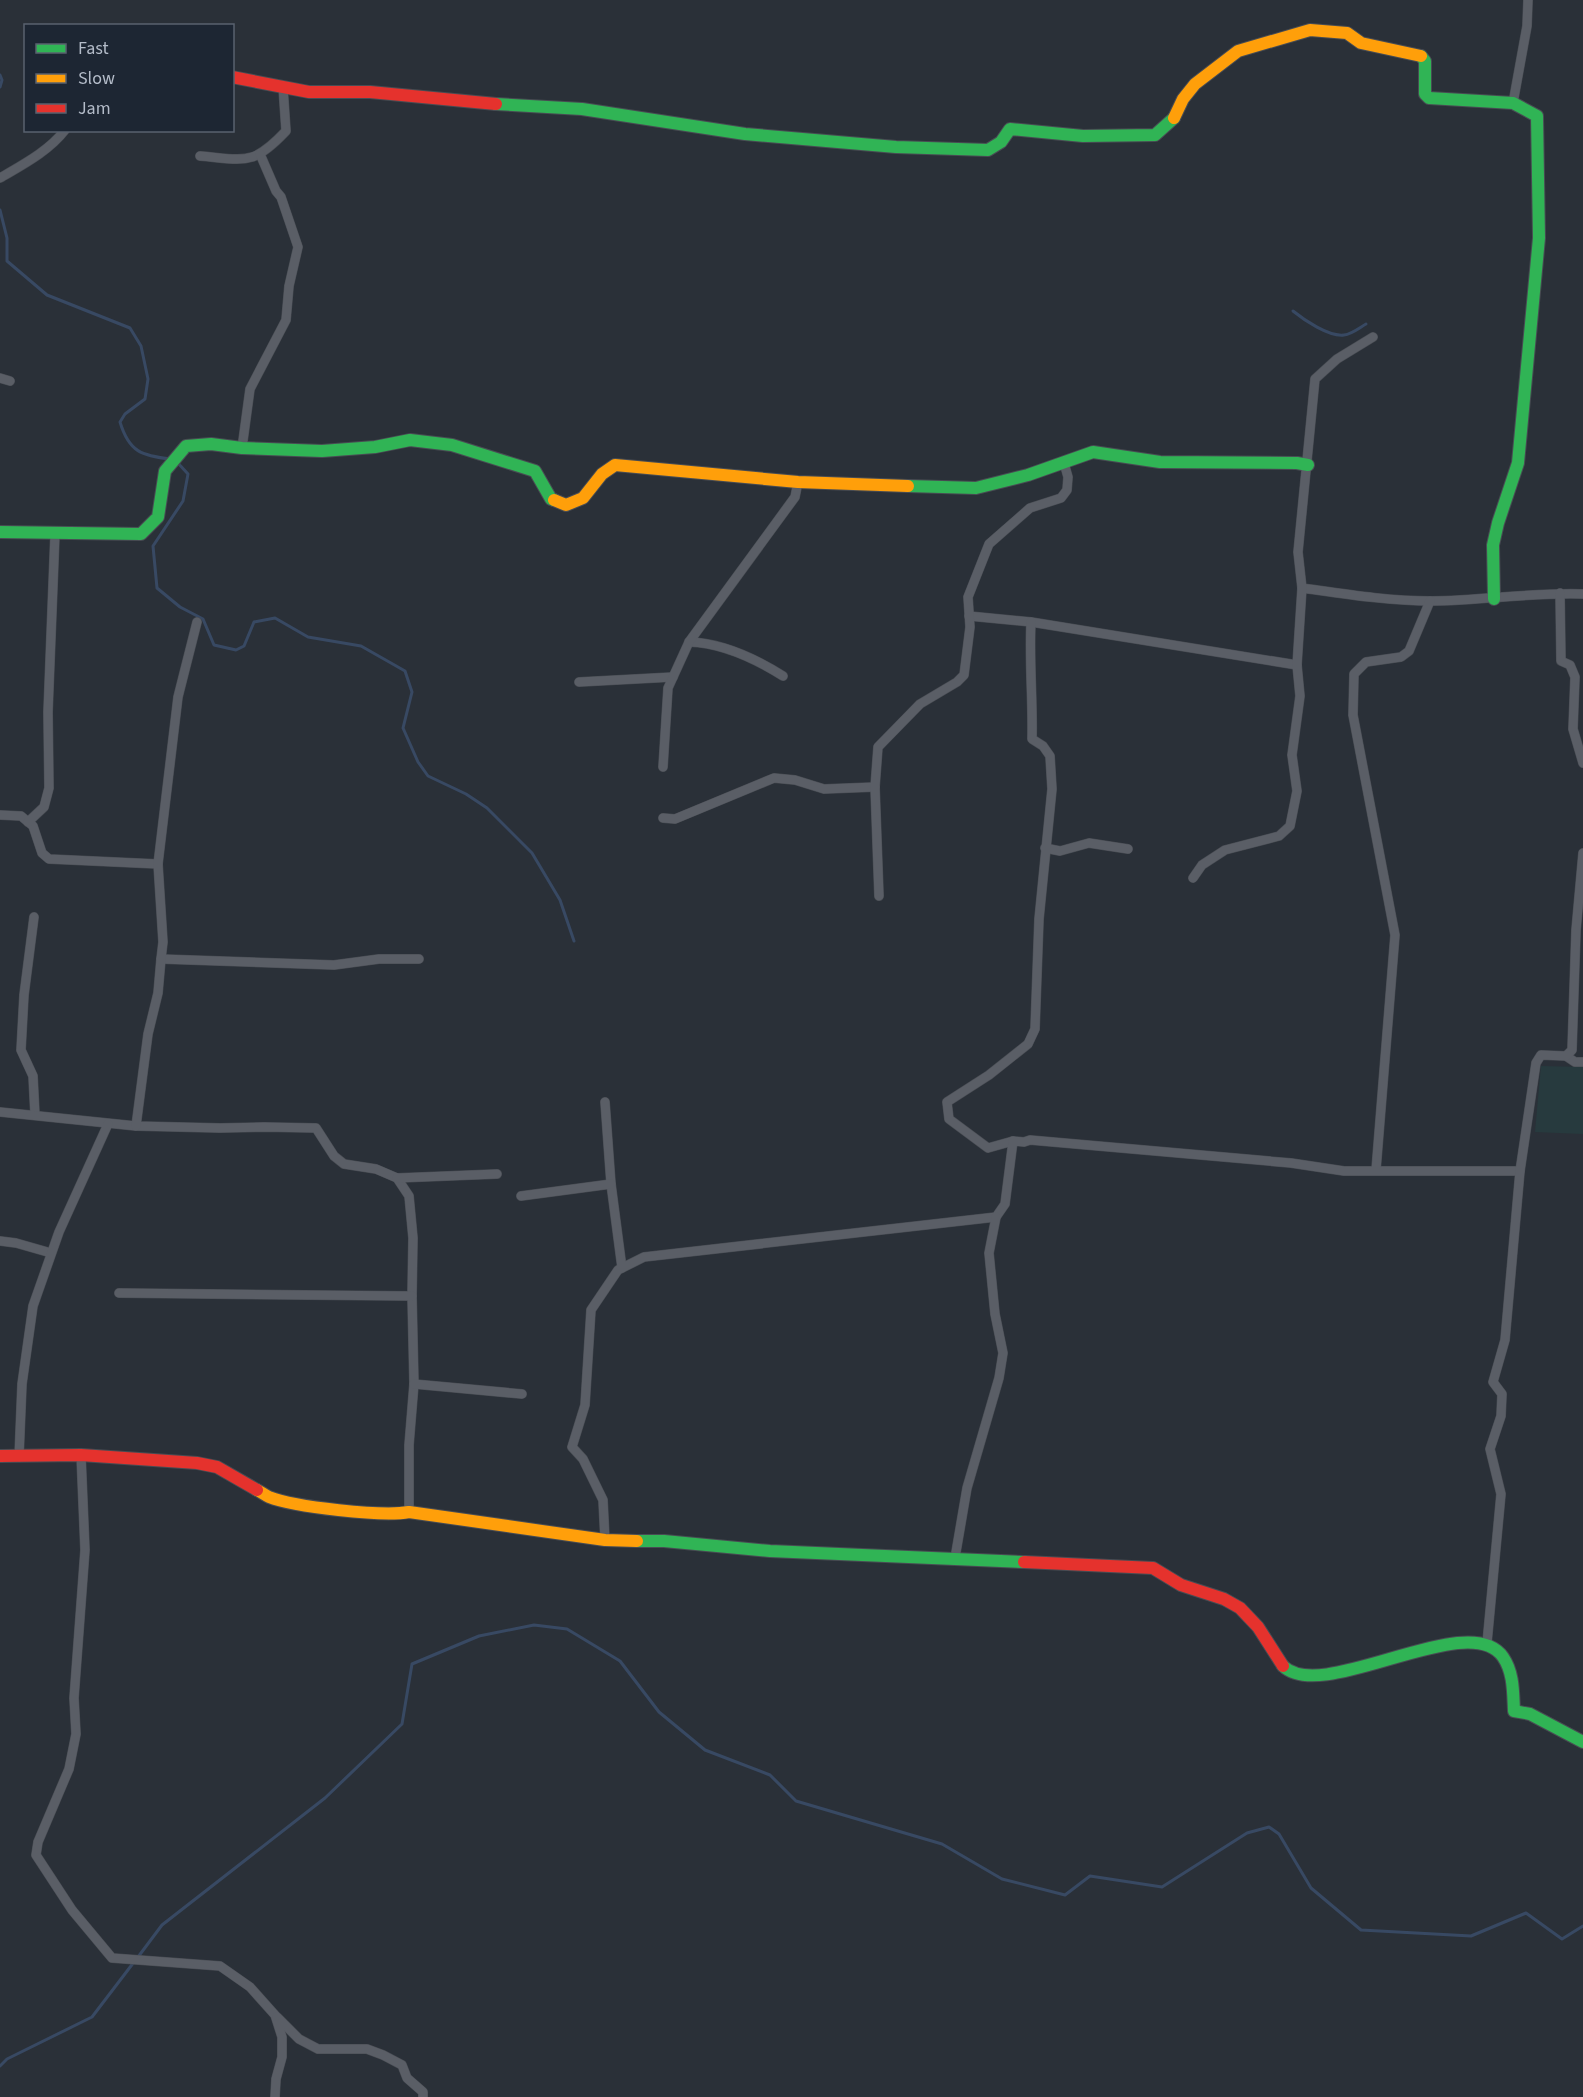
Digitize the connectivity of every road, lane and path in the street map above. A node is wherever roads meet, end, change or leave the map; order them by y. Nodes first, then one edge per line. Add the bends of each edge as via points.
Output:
1 (1528, 0) edge
2 (234, 77) edge
3 (283, 87) junction
4 (1513, 103) junction
5 (64, 132) edge
6 (260, 154) junction
7 (200, 156) dead end
8 (0, 178) edge
9 (1373, 337) dead end
10 (0, 378) edge
11 (10, 381) dead end
12 (242, 448) junction
13 (1064, 463) junction
14 (1308, 465) junction
15 (798, 482) junction
16 (0, 532) edge
17 (55, 534) junction
18 (1302, 588) junction
19 (1560, 593) junction
20 (1583, 594) edge
21 (1494, 599) junction
22 (1430, 601) junction
23 (969, 616) junction
24 (196, 622) dead end
25 (1031, 622) junction
26 (689, 642) junction
27 (1297, 664) junction
28 (783, 676) dead end
29 (673, 677) junction
30 (579, 682) dead end
31 (1583, 763) edge
32 (663, 767) dead end
33 (875, 787) junction
34 (0, 815) edge
35 (663, 818) dead end
36 (28, 822) junction
37 (1045, 848) junction
38 (1128, 849) dead end
39 (1583, 853) edge
40 (158, 864) junction
41 (1193, 878) dead end
42 (879, 896) dead end
43 (34, 917) dead end
44 (161, 959) junction
45 (419, 959) dead end
46 (1566, 1056) junction
47 (1583, 1062) edge
48 (605, 1102) dead end
49 (0, 1112) edge
50 (35, 1116) junction
51 (108, 1124) junction
52 (136, 1126) junction
53 (1013, 1141) junction
54 (1376, 1170) junction
55 (1520, 1171) junction
56 (497, 1174) dead end
57 (397, 1178) junction
58 (611, 1184) junction
59 (521, 1196) dead end
60 (996, 1217) junction
61 (0, 1241) edge
62 (51, 1253) junction
63 (622, 1268) junction
64 (119, 1293) dead end
65 (412, 1296) junction
66 (414, 1384) junction
67 (522, 1394) dead end
68 (81, 1455) junction
69 (0, 1456) edge
70 (19, 1457) junction
71 (409, 1512) junction
72 (606, 1540) junction
73 (955, 1558) junction
74 (1487, 1643) junction
75 (1583, 1742) edge
76 (275, 2015) junction
77 (275, 2097) edge
78 (423, 2097) edge

1 - 4 street
2 - 3 street
3 - 4 street via 309,92 370,92 582,108 745,134 896,147 988,150 1001,142 1010,129 1083,136 1155,135 1175,117 1195,84 1238,51 1310,30 1347,33 1361,43 1422,56 1425,94 1429,98
3 - 6 street via 286,131
4 - 21 street via 1537,116 1539,238 1518,464 1493,545
5 - 8 street
6 - 7 street via 247,160
6 - 12 street via 286,208 298,247 286,320 250,389
9 - 14 street via 1337,359 1315,379
10 - 11 street
12 - 15 street via 322,451 410,440 452,444 535,471 551,499 566,505 583,498 602,474 615,465
12 - 17 street via 186,446 165,471 158,517 141,534
13 - 14 street via 1093,453 1160,462
13 - 15 street via 976,488
13 - 23 street via 1067,490 1061,498 1030,508 988,544 968,597
14 - 18 street via 1298,552
15 - 26 street via 795,497
16 - 17 street
17 - 36 street via 49,788 44,807
18 - 22 street via 1386,600
18 - 27 street
19 - 20 street
19 - 21 street
19 - 31 street via 1561,661 1570,665 1575,677 1573,729
21 - 22 street
22 - 54 street via 1409,651 1401,657 1366,662 1353,674 1353,716 1395,935
23 - 25 street
23 - 33 street via 964,675 921,704 878,747
24 - 40 street via 178,697
25 - 27 street
25 - 37 street via 1032,739 1050,756 1051,767
26 - 28 street via 702,642 760,661
26 - 29 street
27 - 41 street via 1300,696 1292,754 1297,791 1290,826 1279,836 1225,850 1202,865
29 - 30 street
29 - 32 street via 668,688
33 - 35 street via 824,789 774,778 675,819
33 - 42 street
34 - 36 street via 21,816
36 - 40 street via 42,853 49,859
37 - 38 street via 1060,851 1089,843
37 - 53 street via 1036,956 1035,1029 1028,1044 947,1102 949,1119 988,1148
39 - 46 street via 1572,1050
40 - 44 street
43 - 50 street via 21,1050 33,1076
44 - 45 street via 334,965
44 - 52 street
46 - 47 street
46 - 55 street via 1541,1055 1536,1063
48 - 58 street
49 - 50 street
50 - 51 street
51 - 52 street
51 - 62 street
52 - 57 street via 316,1128 344,1164 376,1169
53 - 54 street via 1291,1163 1344,1171
53 - 60 street via 1005,1204
54 - 55 street
55 - 74 street via 1505,1340 1492,1382 1502,1394 1501,1416 1490,1449 1501,1494
56 - 57 street
57 - 65 street via 409,1196
58 - 59 street
58 - 63 street
60 - 63 street via 644,1257
60 - 73 street via 989,1253 1003,1353 968,1488
61 - 62 street
62 - 70 street via 33,1306 22,1384
63 - 72 street via 591,1310 585,1405 572,1447 583,1459 603,1500
64 - 65 street
65 - 66 street
66 - 67 street
66 - 71 street
68 - 70 street
68 - 71 street via 197,1463 217,1467 269,1497 294,1504 383,1514
68 - 76 street via 85,1550 74,1698 76,1734 69,1769 36,1855 72,1910 112,1958 220,1966 250,1987
69 - 70 street
71 - 72 street
72 - 73 street
73 - 74 street via 1153,1568 1181,1585 1215,1595 1246,1612 1270,1650 1296,1675 1360,1667 1447,1644
74 - 75 street via 1498,1651 1512,1678 1514,1712 1530,1713
76 - 77 street via 282,2037
76 - 78 street via 299,2039 318,2049 367,2049 402,2065

